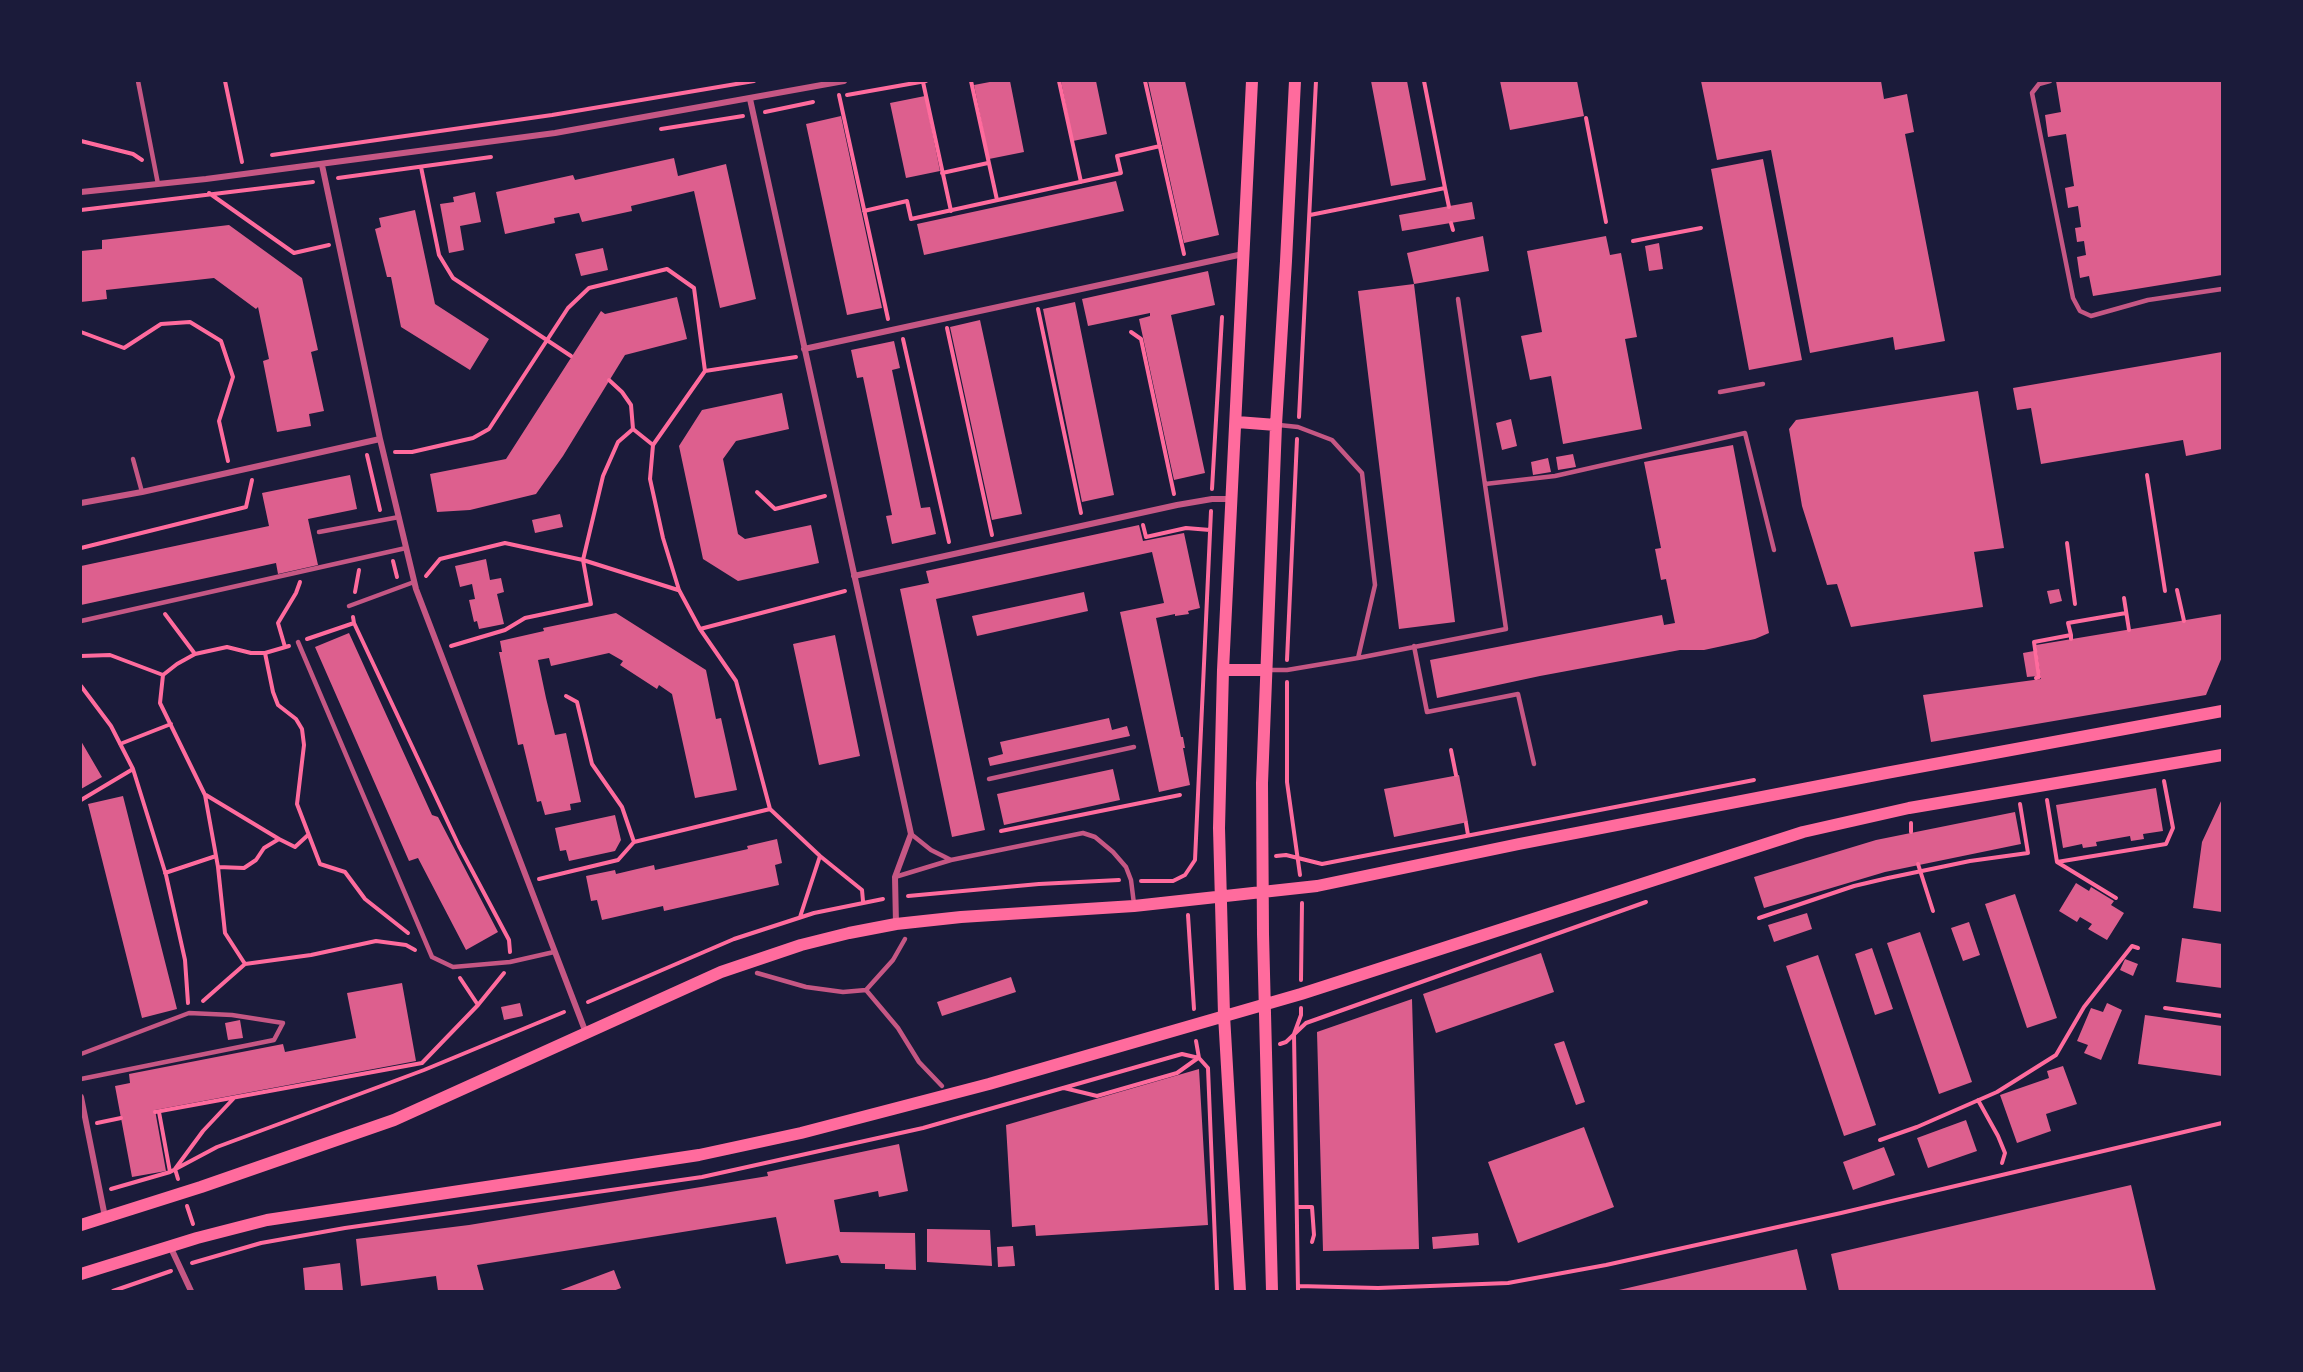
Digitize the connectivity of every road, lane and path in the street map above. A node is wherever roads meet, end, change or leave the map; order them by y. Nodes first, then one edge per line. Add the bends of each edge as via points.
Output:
1 (138, 81) edge
2 (225, 81) edge
3 (754, 81) edge
4 (844, 81) edge
5 (972, 81) edge
6 (1059, 81) edge
7 (1145, 81) edge
8 (1252, 81) edge
9 (1295, 81) edge
10 (1316, 81) edge
11 (1424, 81) edge
12 (2050, 81) edge
13 (836, 82) edge
14 (923, 82) edge
15 (750, 99) junction
16 (1586, 118) dead end
17 (81, 141) edge
18 (1160, 146) junction
19 (264, 156) dead end
20 (252, 158) dead end
21 (241, 160) junction
22 (230, 161) dead end
23 (988, 163) junction
24 (322, 165) junction
25 (421, 167) dead end
26 (243, 170) dead end
27 (157, 171) junction
28 (942, 173) junction
29 (207, 179) junction
30 (244, 180) dead end
31 (1081, 182) junction
32 (158, 184) junction
33 (1445, 188) junction
34 (246, 190) dead end
35 (81, 192) edge
36 (997, 200) junction
37 (1449, 207) dead end
38 (864, 211) junction
39 (951, 211) junction
40 (1310, 215) junction
41 (1606, 222) dead end
42 (1451, 223) dead end
43 (1701, 228) dead end
44 (1453, 230) dead end
45 (1633, 241) dead end
46 (338, 243) junction
47 (1245, 254) junction
48 (1187, 266) junction
49 (2222, 289) edge
50 (1036, 299) junction
51 (1458, 299) dead end
52 (1222, 315) dead end
53 (945, 319) junction
54 (900, 329) junction
55 (890, 331) junction
56 (81, 332) edge
57 (1131, 332) dead end
58 (548, 341) junction
59 (805, 353) junction
60 (571, 356) dead end
61 (705, 371) junction
62 (609, 380) dead end
63 (1762, 384) dead end
64 (1720, 392) dead end
65 (1237, 423) junction
66 (1276, 425) junction
67 (1298, 427) junction
68 (633, 429) junction
69 (380, 439) junction
70 (653, 446) junction
71 (384, 453) junction
72 (356, 458) dead end
73 (133, 459) dead end
74 (231, 472) junction
75 (2146, 475) dead end
76 (252, 480) dead end
77 (1485, 484) junction
78 (142, 492) junction
79 (757, 492) dead end
80 (836, 492) junction
81 (1232, 499) junction
82 (1212, 500) junction
83 (81, 503) edge
84 (1177, 505) junction
85 (1140, 513) junction
86 (399, 517) junction
87 (1083, 526) junction
88 (1210, 530) junction
89 (320, 532) dead end
90 (2067, 543) dead end
91 (994, 545) junction
92 (81, 548) edge
93 (406, 548) junction
94 (1774, 550) dead end
95 (952, 554) junction
96 (583, 560) junction
97 (302, 571) junction
98 (854, 576) junction
99 (415, 585) junction
100 (857, 588) junction
101 (2177, 590) dead end
102 (679, 591) junction
103 (2165, 591) dead end
104 (2124, 598) dead end
105 (157, 604) junction
106 (2075, 604) dead end
107 (350, 608) joint
108 (2126, 614) junction
109 (81, 621) edge
110 (2184, 621) dead end
111 (354, 623) junction
112 (700, 629) junction
113 (2129, 630) dead end
114 (298, 642) junction
115 (1414, 646) junction
116 (285, 647) junction
117 (439, 650) junction
118 (265, 653) junction
119 (195, 654) junction
120 (81, 656) edge
121 (1358, 658) junction
122 (1223, 670) junction
123 (1266, 670) junction
124 (1287, 670) junction
125 (163, 675) junction
126 (2039, 678) dead end
127 (81, 686) edge
128 (566, 696) dead end
129 (2222, 711) edge
130 (171, 724) junction
131 (120, 744) junction
132 (1134, 747) dead end
133 (1451, 750) dead end
134 (2222, 755) edge
135 (1534, 764) dead end
136 (133, 769) junction
137 (1456, 775) dead end
138 (2175, 777) dead end
139 (989, 779) dead end
140 (206, 795) junction
141 (1180, 795) dead end
142 (81, 800) edge
143 (2038, 800) dead end
144 (2029, 802) dead end
145 (2020, 804) junction
146 (2009, 806) dead end
147 (770, 809) junction
148 (1922, 821) dead end
149 (1466, 823) dead end
150 (1911, 823) junction
151 (1899, 826) dead end
152 (1001, 831) dead end
153 (1911, 832) dead end
154 (911, 834) junction
155 (1468, 835) dead end
156 (308, 836) junction
157 (279, 839) junction
158 (634, 842) junction
159 (216, 856) junction
160 (820, 856) junction
161 (951, 860) junction
162 (2057, 862) junction
163 (1918, 864) dead end
164 (218, 867) junction
165 (1920, 872) junction
166 (165, 873) junction
167 (895, 877) junction
168 (528, 883) junction
169 (1302, 888) junction
170 (1263, 892) junction
171 (1221, 897) junction
172 (2116, 898) dead end
173 (1654, 899) dead end
174 (863, 901) dead end
175 (1187, 902) junction
176 (1134, 906) junction
177 (1933, 911) dead end
178 (800, 917) dead end
179 (1759, 918) dead end
180 (896, 924) junction
181 (409, 934) dead end
182 (905, 939) dead end
183 (2138, 948) dead end
184 (554, 952) junction
185 (432, 957) junction
186 (510, 962) junction
187 (245, 964) junction
188 (453, 967) junction
189 (757, 973) dead end
190 (866, 990) junction
191 (1301, 994) junction
192 (1265, 1003) junction
193 (478, 1005) junction
194 (2165, 1008) dead end
195 (189, 1013) junction
196 (1224, 1015) junction
197 (2222, 1016) edge
198 (1194, 1024) junction
199 (586, 1033) junction
200 (1294, 1034) junction
201 (81, 1054) edge
202 (1199, 1058) junction
203 (422, 1063) junction
204 (424, 1070) dead end
205 (81, 1079) edge
206 (942, 1086) dead end
207 (1064, 1088) junction
208 (81, 1097) edge
209 (234, 1098) junction
210 (1978, 1100) junction
211 (121, 1118) dead end
212 (2222, 1123) edge
213 (87, 1125) junction
214 (1880, 1140) dead end
215 (2002, 1163) dead end
216 (170, 1172) dead end
217 (182, 1192) junction
218 (1298, 1207) junction
219 (105, 1218) junction
220 (81, 1225) edge
221 (1314, 1235) junction
222 (197, 1238) junction
223 (1312, 1242) dead end
224 (1318, 1242) dead end
225 (261, 1243) junction
226 (170, 1246) junction
227 (262, 1250) dead end
228 (205, 1259) junction
229 (179, 1268) junction
230 (81, 1274) edge
231 (1298, 1289) edge
232 (113, 1291) edge
233 (191, 1291) edge
234 (1217, 1291) edge
235 (1240, 1291) edge
236 (1272, 1291) edge

1 - 27 lane
2 - 21 path
3 - 19 path via 552,115
4 - 13 street
5 - 23 path
6 - 31 path
7 - 18 path
8 - 47 main road
9 - 66 main road
10 - 40 path
11 - 33 path
12 - 49 lane via 2039,84 2032,93 2073,298 2080,312 2091,316 2148,300
13 - 15 street
13 - 38 path
14 - 28 path
15 - 24 street via 555,133
15 - 59 street
16 - 41 path
17 - 27 path via 133,154
18 - 31 path via 1117,156 1121,173
18 - 48 path
20 - 21 path
21 - 22 path
21 - 26 path
23 - 28 path
23 - 36 path
24 - 29 street
24 - 46 street
25 - 58 path via 440,255 453,278
27 - 32 lane
28 - 39 path
29 - 32 street
29 - 46 path via 209,194 294,253
30 - 34 path
31 - 36 path
32 - 35 street
33 - 37 path
33 - 40 path
36 - 39 path
38 - 39 path via 907,201 911,219
38 - 55 path
40 - 67 path
42 - 44 path
43 - 45 path
46 - 69 street
47 - 48 street
47 - 65 main road
48 - 50 street
50 - 53 street
50 - 87 path
51 - 77 lane
52 - 82 path
53 - 54 street
53 - 91 path
54 - 55 street
54 - 95 path
55 - 59 street
56 - 74 path via 124,348 161,324 189,322 221,341 233,377 219,422
57 - 84 path via 1141,339
58 - 60 path
58 - 61 path via 568,308 589,288 667,269 694,288
58 - 71 path via 489,429 473,438 412,452
59 - 61 path
59 - 80 street
61 - 70 path
62 - 68 path via 631,405
63 - 64 lane
65 - 66 main road
65 - 81 main road
66 - 67 lane
66 - 123 main road
67 - 121 lane via 1332,440 1362,473 1375,585
67 - 124 path
68 - 70 path
68 - 96 path via 618,442 603,476
69 - 71 street
69 - 74 street
70 - 102 path via 650,478
71 - 72 path
71 - 86 street
73 - 78 lane
74 - 78 street
75 - 103 path
76 - 92 path via 246,507
77 - 94 lane via 1555,476 1745,433
77 - 115 lane via 1506,629
78 - 83 street
79 - 80 path via 775,509
80 - 98 street
81 - 82 street
81 - 122 main road
82 - 84 street
82 - 88 path
84 - 85 street
85 - 87 street
85 - 88 path via 1146,537 1186,528
86 - 89 lane
86 - 93 street
87 - 91 street
88 - 175 path via 1195,860 1185,875
90 - 106 path
91 - 95 street
93 - 97 lane
93 - 99 street
95 - 98 street
96 - 99 path via 505,543 440,558
96 - 102 path
96 - 117 path via 591,604 525,618 505,630
97 - 105 lane
97 - 116 path via 296,593 278,623
98 - 100 street
99 - 107 lane
99 - 117 street
100 - 112 path
100 - 154 street
101 - 110 path
102 - 112 path
104 - 108 path
105 - 109 lane
105 - 119 path
107 - 111 path
108 - 113 path
108 - 126 path via 2068,623 2071,637 2034,642
111 - 114 path
111 - 186 path via 459,846 509,940
112 - 147 path via 736,681
114 - 116 path
114 - 185 lane
115 - 121 lane
115 - 135 lane via 1427,711 1518,694
116 - 118 path
117 - 168 street
118 - 119 path via 226,647
118 - 156 path via 278,705 302,729 304,745 297,804
119 - 125 path
120 - 125 path via 110,655
121 - 124 lane
122 - 123 main road
122 - 171 main road
123 - 124 lane
123 - 170 main road
124 - 169 path via 1287,782
125 - 130 path via 160,703
127 - 131 path
128 - 158 path via 577,702 592,764 622,807
129 - 169 main road
130 - 131 path
130 - 140 path
131 - 136 path
132 - 139 lane
133 - 137 path
134 - 191 main road via 1909,808 1803,832
136 - 142 path
136 - 166 path
138 - 162 path via 2164,779 2173,828 2166,844
140 - 157 path
140 - 159 path
141 - 152 path
143 - 162 path via 2047,799
144 - 145 path
145 - 146 path
145 - 165 path via 2028,853
147 - 158 path
147 - 160 path
148 - 150 path
149 - 155 path
150 - 151 path
150 - 153 path
154 - 161 lane
154 - 167 street
156 - 157 path via 295,847
156 - 181 path via 320,864 345,872 365,899
157 - 164 path via 244,868
158 - 168 path via 618,860
159 - 164 path
159 - 166 path
160 - 174 path via 862,890
160 - 178 path
161 - 167 lane
161 - 176 lane via 1083,833 1095,837 1126,867
162 - 172 path
163 - 165 path
164 - 187 path via 225,933
165 - 177 path
165 - 179 path via 1854,886
166 - 195 path via 186,960
167 - 180 street
168 - 184 street
169 - 170 main road
169 - 191 path
170 - 171 main road
170 - 192 main road
171 - 175 main road
171 - 196 main road
173 - 200 path via 1306,1023
175 - 176 main road
175 - 198 path
176 - 180 main road
180 - 199 main road via 801,945 722,972
182 - 190 lane via 893,960
183 - 210 path via 2132,946 2084,1006 2056,1055
184 - 186 lane
184 - 199 street
185 - 187 path via 406,945 376,941
185 - 188 lane
186 - 188 lane
186 - 193 path
187 - 195 path
188 - 193 path
189 - 190 lane via 806,987 843,992
190 - 206 lane via 898,1028 919,1062
191 - 192 main road
191 - 200 path via 1301,1015
192 - 196 main road
192 - 236 main road
193 - 203 path
194 - 197 path
195 - 201 lane
195 - 205 lane via 283,1023 274,1040
196 - 198 main road
196 - 235 main road
198 - 202 path
198 - 222 main road via 902,1108 699,1155 342,1207
199 - 217 main road via 394,1120
200 - 218 path
202 - 207 path via 1182,1054
202 - 207 path via 1177,1073 1097,1096
202 - 234 path via 1208,1068
203 - 204 path
203 - 209 path
207 - 225 path via 923,1128 702,1177
208 - 213 street
209 - 216 path via 157,1112
209 - 217 path via 175,1169
210 - 214 path
210 - 215 path via 2002,1144
211 - 213 path
212 - 231 path via 1841,1213 1508,1283
213 - 219 street
217 - 219 main road
217 - 222 path
218 - 221 path via 1312,1207
218 - 231 path
219 - 220 main road
221 - 223 path
221 - 224 path
222 - 226 main road
222 - 228 path
225 - 227 path
225 - 228 path
226 - 229 street
226 - 230 main road
228 - 229 path
229 - 232 path
229 - 233 street

